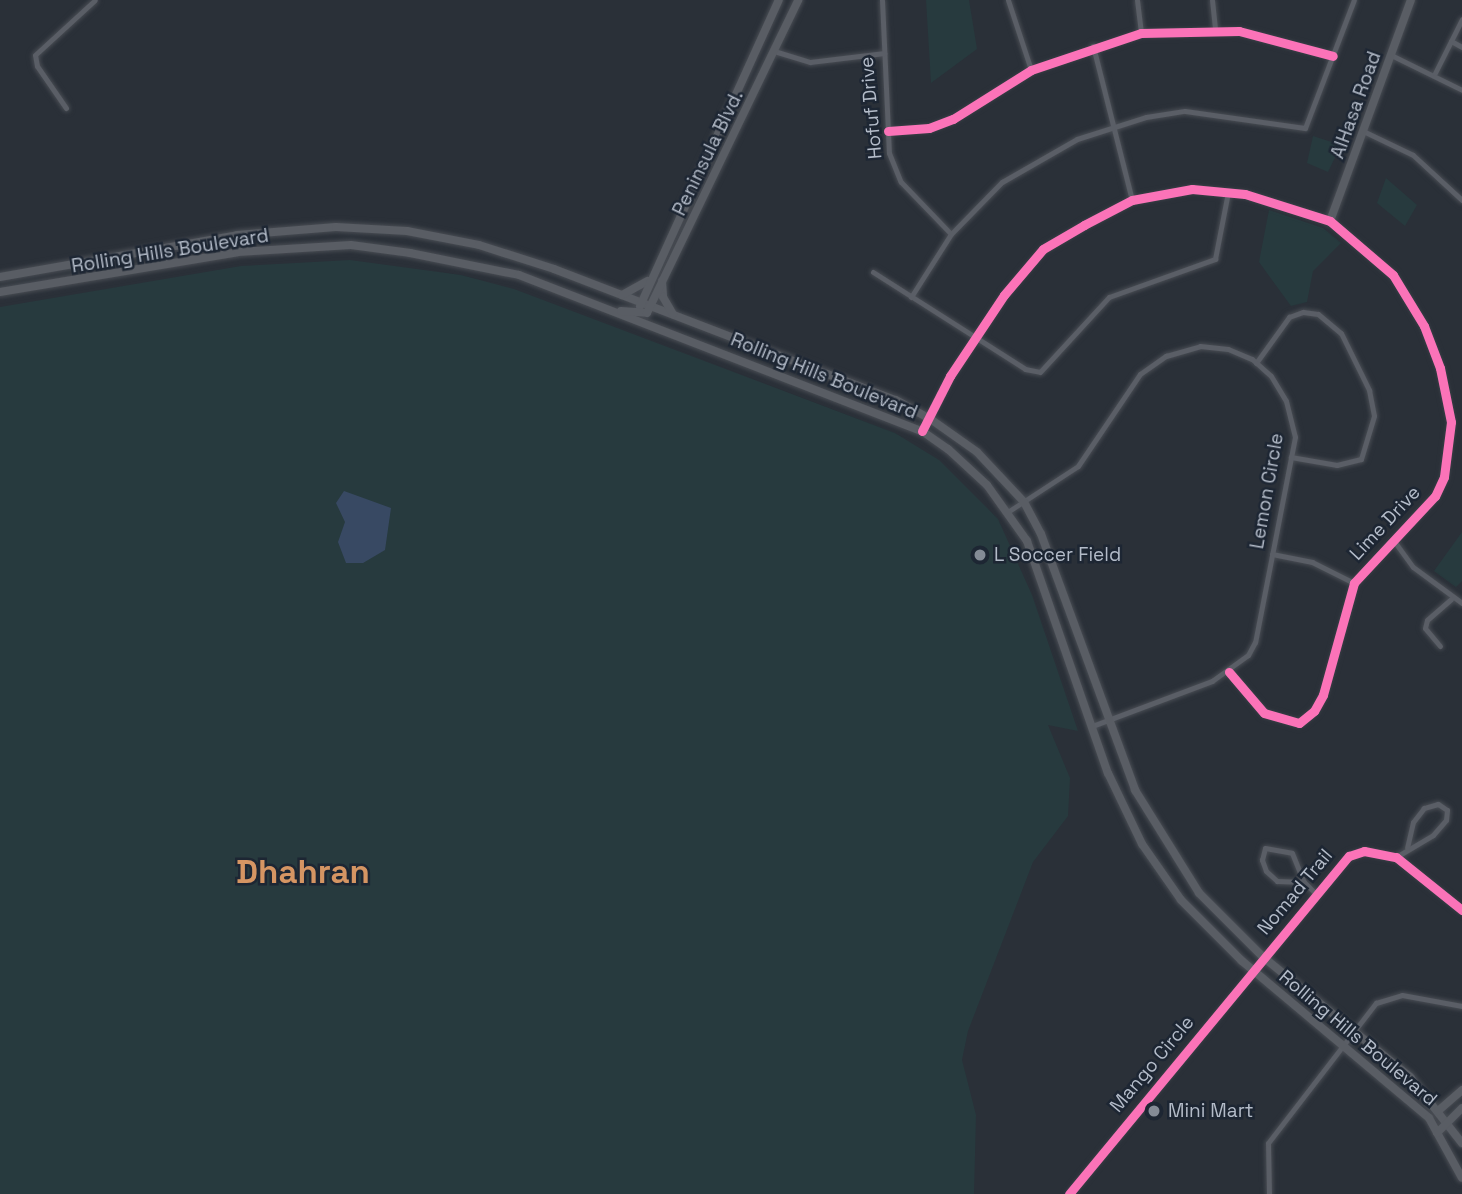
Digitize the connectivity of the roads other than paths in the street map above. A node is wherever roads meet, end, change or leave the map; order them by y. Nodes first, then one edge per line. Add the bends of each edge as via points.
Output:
1 (95, 0) edge
2 (779, 0) edge
3 (797, 0) edge
4 (882, 0) edge
5 (1008, 0) edge
6 (1137, 0) edge
7 (1212, 0) edge
8 (1354, 0) edge
9 (1411, 0) edge
10 (1462, 19) edge
11 (1215, 28) junction
12 (1141, 33) junction
13 (1451, 41) junction
14 (1093, 46) junction
15 (1462, 47) edge
16 (774, 51) junction
17 (884, 53) junction
18 (1391, 55) junction
19 (1333, 56) junction
20 (1031, 70) junction
21 (1435, 73) junction
22 (1462, 90) edge
23 (66, 108) dead end
24 (1113, 126) junction
25 (888, 131) junction
26 (1363, 131) junction
27 (1228, 192) junction
28 (1132, 200) junction
29 (1462, 200) edge
30 (1330, 221) junction
31 (951, 234) junction
32 (873, 272) dead end
33 (0, 277) edge
34 (649, 279) junction
35 (662, 282) junction
36 (0, 292) edge
37 (621, 295) junction
38 (911, 297) junction
39 (648, 305) junction
40 (611, 310) junction
41 (642, 313) junction
42 (673, 315) junction
43 (650, 325) junction
44 (974, 338) junction
45 (786, 358) junction
46 (1256, 360) junction
47 (779, 374) junction
48 (929, 418) junction
49 (922, 431) junction
50 (1291, 457) junction
51 (1024, 502) junction
52 (1009, 511) junction
53 (1394, 541) junction
54 (1272, 554) junction
55 (1354, 583) junction
56 (1451, 599) junction
57 (1462, 603) edge
58 (1440, 646) dead end
59 (1229, 672) junction
60 (1108, 720) junction
61 (1092, 726) junction
62 (1407, 847) junction
63 (1396, 857) junction
64 (1304, 883) junction
65 (1315, 893) junction
66 (1462, 910) edge
67 (1263, 957) junction
68 (1253, 970) junction
69 (1462, 1006) edge
70 (1352, 1029) junction
71 (1342, 1042) junction
72 (1462, 1090) edge
73 (1462, 1108) edge
74 (1439, 1109) junction
75 (1429, 1118) junction
76 (1449, 1122) junction
77 (1437, 1133) junction
78 (1462, 1143) edge
79 (1462, 1178) edge
80 (1069, 1194) edge
81 (1269, 1194) edge

1 - 23 street via 36,55 37,66
2 - 34 main road, Peninsula Blvd.
3 - 16 main road, Peninsula Blvd.
4 - 17 street, Hofuf Drive
5 - 20 street
6 - 12 street
7 - 11 street
8 - 19 street
9 - 18 main road, AlHasa Road
10 - 13 street
11 - 12 street
11 - 19 street via 1273,37
12 - 14 street
13 - 15 street
13 - 21 street
14 - 20 street
14 - 24 street
16 - 17 street via 810,62
16 - 35 main road, Peninsula Blvd.
17 - 25 street, Hofuf Drive
18 - 21 street
18 - 26 main road, AlHasa Road
19 - 24 street via 1305,128 1185,111
20 - 25 street via 953,119 929,128
21 - 22 street
24 - 28 street
24 - 31 street via 1039,158 1002,182
25 - 31 street, Hofuf Drive via 901,182
26 - 29 street via 1389,139 1413,155
26 - 30 main road, AlHasa Road
27 - 28 street, Lime Drive via 1192,189
27 - 30 street, Lime Drive via 1294,206
27 - 44 street via 1215,259 1109,298 1040,372 1031,372
28 - 44 street, Lime Drive via 1043,249
30 - 53 street, Lime Drive via 1393,275 1424,326 1440,368 1451,422 1444,477 1435,496
31 - 38 street
32 - 38 street
33 - 37 main road, Rolling Hills Boulevard via 237,235 336,227 407,231 479,245
34 - 37 main road
34 - 39 main road, Peninsula Blvd.
35 - 39 main road, Peninsula Blvd.
35 - 42 main road via 663,297
36 - 40 main road, Rolling Hills Boulevard via 239,252 351,245 464,261 519,275
37 - 39 main road, Rolling Hills Boulevard
38 - 44 street
39 - 41 main road, Peninsula Blvd. via 647,313
39 - 42 main road, Rolling Hills Boulevard
40 - 41 main road
40 - 43 main road, Rolling Hills Boulevard
41 - 43 main road
42 - 45 main road, Rolling Hills Boulevard
43 - 47 main road, Rolling Hills Boulevard
44 - 48 street, Lime Drive
45 - 47 main road
45 - 48 main road, Rolling Hills Boulevard via 896,400
46 - 50 street, Lemon Circle via 1286,401 1295,437
46 - 50 street via 1289,317 1318,314 1341,333 1369,390 1374,416 1361,459 1337,465
46 - 51 street via 1228,349 1200,346 1166,356 1140,374 1077,466
47 - 49 main road, Rolling Hills Boulevard
48 - 49 street, Lime Drive
48 - 51 main road, Rolling Hills Boulevard via 977,452
49 - 52 main road, Rolling Hills Boulevard via 948,449
50 - 54 street, Lemon Circle
51 - 52 street
51 - 60 main road, Rolling Hills Boulevard via 1041,534
52 - 61 main road, Rolling Hills Boulevard via 1040,573
53 - 55 street, Lime Drive
53 - 56 street via 1413,567
54 - 55 street via 1312,562
54 - 59 street, Lemon Circle via 1255,642
55 - 59 street, Lime Drive via 1324,695 1299,723 1264,713
56 - 57 street
56 - 58 street via 1427,620 1425,628
59 - 60 street, Lemon Circle
60 - 61 street, Lemon Circle
60 - 67 main road, Rolling Hills Boulevard via 1135,790 1165,844 1229,928
61 - 68 main road, Rolling Hills Boulevard via 1142,844 1181,900
62 - 62 street via 1433,835 1446,820 1447,810 1438,804 1424,808 1413,822
62 - 63 street
63 - 65 street, Nomad Trail via 1364,851 1349,856
63 - 66 street
64 - 64 street, Nomad Trail via 1292,853 1265,849 1266,871 1289,885
64 - 65 street, Nomad Trail
65 - 67 street, Nomad Trail
67 - 68 street, Mango Circle
67 - 70 main road, Rolling Hills Boulevard
68 - 71 main road, Rolling Hills Boulevard
68 - 80 street, Mango Circle
69 - 70 street via 1389,996
70 - 71 street
70 - 74 main road, Rolling Hills Boulevard via 1410,1077
71 - 75 main road, Rolling Hills Boulevard
71 - 81 street via 1268,1143
72 - 74 main road
73 - 76 main road
74 - 75 main road
74 - 76 main road, Rolling Hills Boulevard
75 - 77 main road, Rolling Hills Boulevard
76 - 77 main road
76 - 78 main road, Rolling Hills Boulevard
77 - 79 main road, Rolling Hills Boulevard

